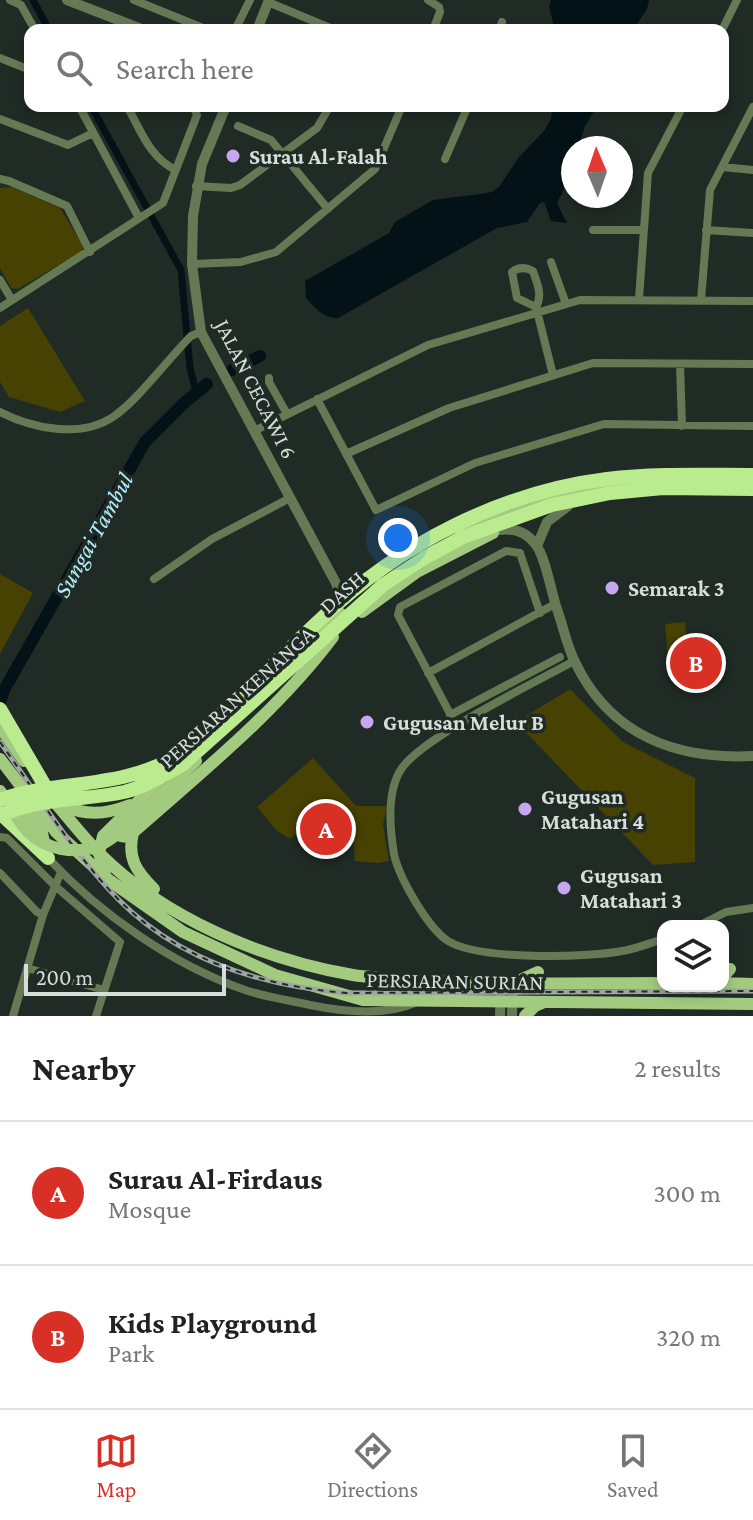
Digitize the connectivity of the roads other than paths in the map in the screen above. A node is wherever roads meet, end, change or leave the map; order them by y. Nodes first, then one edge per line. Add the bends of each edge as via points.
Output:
1 (10, 0) edge
2 (67, 0) edge
3 (134, 0) edge
4 (250, 0) edge
5 (428, 0) edge
6 (737, 0) edge
7 (268, 1) edge
8 (80, 2) edge
9 (32, 24) edge
10 (130, 24) edge
11 (193, 24) edge
12 (238, 24) edge
13 (259, 24) edge
14 (321, 24) edge
15 (435, 24) edge
16 (725, 24) edge
17 (0, 58) edge
18 (24, 68) edge
19 (753, 107) edge
20 (82, 112) edge
21 (130, 112) edge
22 (196, 112) edge
23 (223, 112) edge
24 (326, 112) edge
25 (399, 112) edge
26 (465, 112) edge
27 (680, 112) edge
28 (0, 119) edge
29 (238, 126) dead end
30 (93, 133) junction
31 (283, 153) junction
32 (445, 159) dead end
33 (722, 167) junction
34 (176, 170) junction
35 (753, 170) edge
36 (0, 179) edge
37 (196, 186) junction
38 (328, 209) junction
39 (146, 214) junction
40 (593, 230) dead end
41 (643, 230) junction
42 (706, 230) junction
43 (753, 233) edge
44 (90, 252) junction
45 (551, 262) dead end
46 (192, 264) junction
47 (0, 280) edge
48 (639, 299) junction
49 (12, 300) junction
50 (701, 300) junction
51 (753, 301) edge
52 (566, 304) junction
53 (0, 308) edge
54 (537, 310) junction
55 (193, 336) junction
56 (680, 364) junction
57 (753, 364) edge
58 (553, 375) junction
59 (269, 378) dead end
60 (317, 399) junction
61 (0, 412) edge
62 (287, 414) junction
63 (682, 426) junction
64 (753, 426) edge
65 (254, 431) junction
66 (346, 454) junction
67 (753, 478) edge
68 (753, 492) edge
69 (290, 498) junction
70 (568, 506) junction
71 (499, 530) junction
72 (537, 546) junction
73 (154, 579) dead end
74 (374, 584) junction
75 (337, 585) junction
76 (555, 604) junction
77 (540, 613) junction
78 (333, 620) junction
79 (333, 637) junction
80 (560, 657) dead end
81 (574, 661) junction
82 (428, 673) junction
83 (450, 715) junction
84 (2, 721) edge
85 (457, 727) junction
86 (753, 756) edge
87 (0, 759) edge
88 (15, 780) junction
89 (0, 791) edge
90 (0, 800) edge
91 (54, 800) junction
92 (138, 802) junction
93 (0, 814) edge
94 (112, 825) junction
95 (133, 833) junction
96 (0, 837) edge
97 (99, 853) junction
98 (48, 858) junction
99 (61, 872) junction
100 (0, 873) edge
101 (106, 878) junction
102 (54, 885) junction
103 (753, 908) edge
104 (174, 909) junction
105 (43, 915) junction
106 (710, 920) edge
107 (657, 941) edge
108 (27, 968) junction
109 (538, 972) dead end
110 (657, 983) edge
111 (729, 983) edge
112 (507, 984) junction
113 (753, 984) edge
114 (104, 990) junction
115 (421, 1001) junction
116 (474, 1001) junction
117 (542, 1003) junction
118 (753, 1004) edge
119 (506, 1009) edge
120 (13, 1016) edge
121 (96, 1016) edge
122 (492, 1016) edge
123 (525, 1016) edge

1 - 9 street via 21,5
2 - 8 street
3 - 11 street
4 - 12 street
5 - 15 street via 439,7
6 - 16 street
7 - 13 street
7 - 14 street
8 - 10 street
17 - 18 street
19 - 33 street
20 - 30 street
21 - 34 street via 154,155
22 - 34 street
23 - 37 street, JALAN CECAWI 6
24 - 31 street via 317,128
25 - 38 street via 375,169
26 - 32 street
27 - 41 street via 648,173
28 - 30 street via 68,145
29 - 31 street via 262,134
30 - 39 street
31 - 37 street via 231,188
31 - 38 street
33 - 35 street
33 - 42 street via 710,190
34 - 39 street via 165,200
36 - 44 street via 67,206
37 - 46 street, JALAN CECAWI 6
38 - 46 street via 276,252 241,262
39 - 44 street
40 - 41 street
41 - 48 street
42 - 43 street
42 - 50 street
44 - 49 street
45 - 52 street
46 - 55 street, JALAN CECAWI 6
47 - 49 street
48 - 50 street
48 - 52 street
49 - 53 street
50 - 51 street
52 - 54 street
54 - 54 street via 517,298 515,270 533,271
54 - 58 street
54 - 60 street via 428,345
55 - 61 street via 120,411 100,423 36,427
55 - 65 street, JALAN CECAWI 6
56 - 57 street
56 - 58 street via 605,362
56 - 63 street
58 - 66 street via 449,408
59 - 62 street
60 - 62 street
60 - 66 street
62 - 65 street
63 - 64 street
63 - 66 street via 604,424 475,463 376,510
65 - 69 street, JALAN CECAWI 6
67 - 74 main road, PERSIARAN KENANGA via 629,484 522,506 455,533
67 - 90 highway, DASH, bridge via 606,479 553,490 455,524 365,581 170,759 117,777 26,790
68 - 70 main road, PERSIARAN KENANGA via 643,495
68 - 93 highway, DASH, bridge via 663,488 610,493 552,505 463,537 383,585 182,765 126,791 48,801
69 - 73 street via 212,539
69 - 75 street, JALAN CECAWI 6
70 - 71 main road, PERSIARAN KENANGA
70 - 72 street via 547,522
71 - 72 street via 519,530
71 - 79 main road, PERSIARAN KENANGA via 417,572
72 - 76 street
74 - 75 street via 354,590
74 - 78 main road, PERSIARAN KENANGA
75 - 78 street
76 - 77 street
76 - 81 street
77 - 82 street
77 - 82 street via 520,553 513,550 400,607 398,615
78 - 92 main road, PERSIARAN KENANGA
79 - 89 main road, PERSIARAN KENANGA, bridge via 98,846 69,850 40,841
79 - 95 main road via 247,730
80 - 83 street
81 - 85 street
81 - 86 street via 594,694 641,735 690,754
82 - 83 street
83 - 85 street
84 - 91 highway
85 - 107 street via 400,770 389,825 396,864 439,934 474,951 563,955 624,951
87 - 88 main road, PERSIARAN SURIAN
88 - 98 main road via 18,801 42,833
88 - 101 main road, PERSIARAN SURIAN via 56,832
91 - 92 main road via 90,814
91 - 97 main road, PERSIARAN SURIAN
92 - 94 main road, PERSIARAN KENANGA
93 - 98 highway
94 - 95 main road via 121,836
94 - 97 main road
95 - 104 main road via 131,857 137,872
96 - 102 street
97 - 101 main road
97 - 104 main road, PERSIARAN SURIAN
98 - 99 street
99 - 102 street
99 - 115 street via 144,937 243,989 338,1011 402,1011
100 - 105 street
101 - 115 main road, PERSIARAN SURIAN via 183,932 275,975 363,1000
102 - 105 street
102 - 114 street via 120,942
103 - 106 street
104 - 112 main road, PERSIARAN SURIAN via 239,942 300,963 355,975
105 - 108 street
108 - 114 street
108 - 120 street
109 - 112 main road
110 - 112 main road, PERSIARAN SURIAN
111 - 113 main road
112 - 119 street
114 - 121 street
115 - 116 main road, PERSIARAN SURIAN
116 - 119 main road, PERSIARAN SURIAN
116 - 122 main road
117 - 118 main road, PERSIARAN SURIAN
117 - 119 main road, PERSIARAN SURIAN
117 - 123 main road

